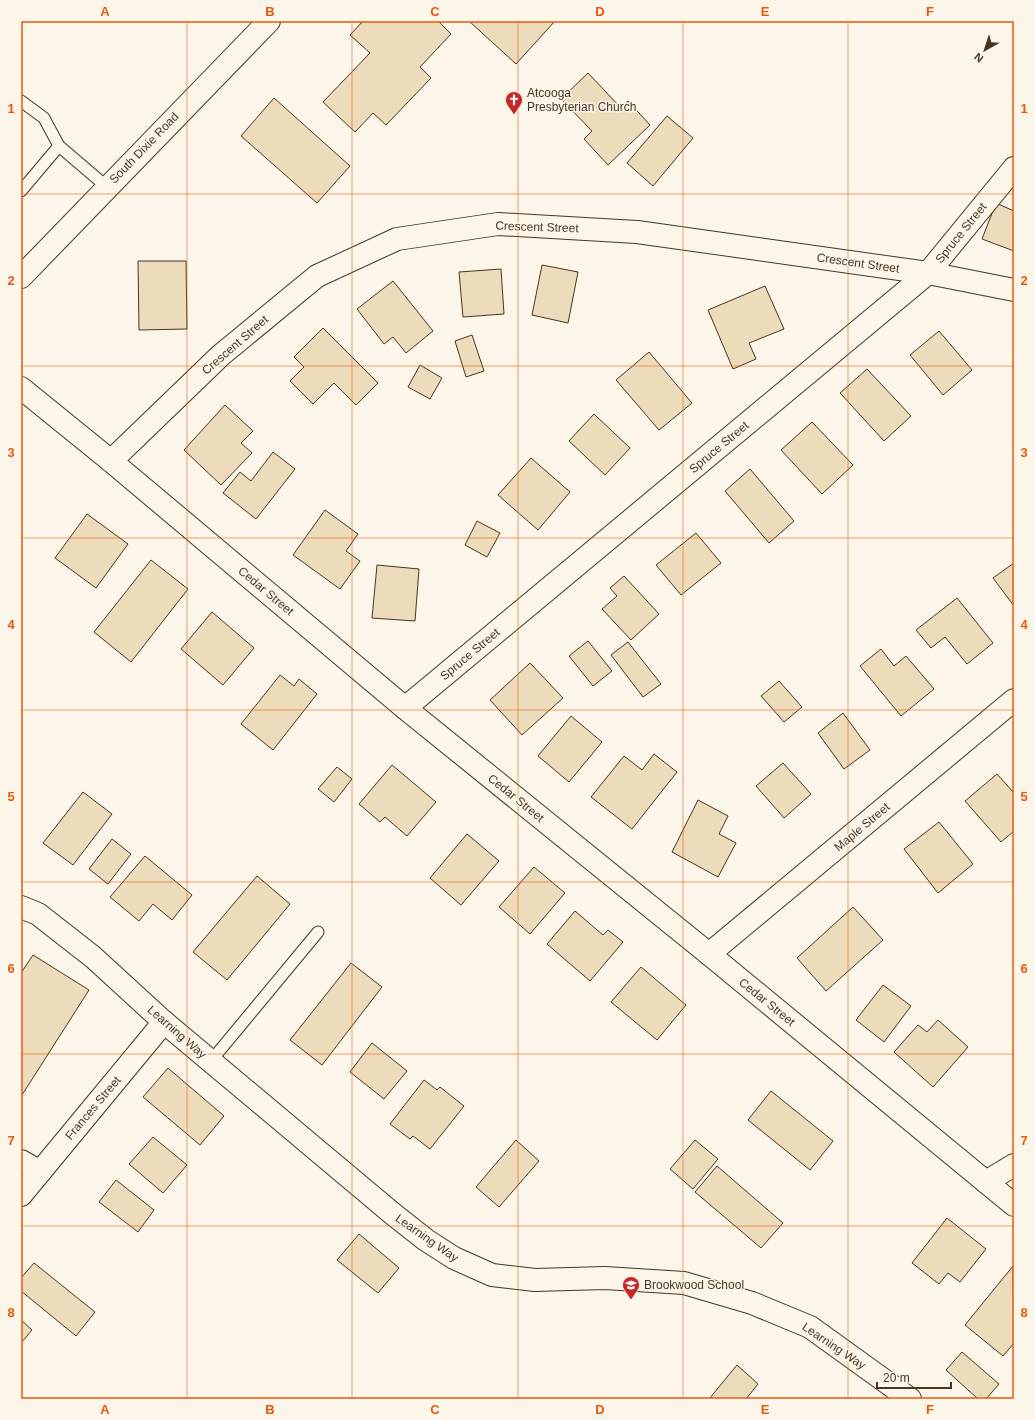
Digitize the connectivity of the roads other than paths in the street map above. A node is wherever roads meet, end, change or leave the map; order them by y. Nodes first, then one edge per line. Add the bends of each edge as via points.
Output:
1 (268, 21) edge
2 (21, 101) edge
3 (59, 146) junction
4 (1014, 168) edge
5 (107, 187) junction
6 (21, 190) edge
7 (928, 273) junction
8 (21, 277) edge
9 (1014, 290) edge
10 (21, 388) edge
11 (111, 461) junction
12 (1014, 700) edge
13 (405, 708) junction
14 (21, 907) edge
15 (318, 932) dead end
16 (709, 954) junction
17 (164, 1022) junction
18 (211, 1062) junction
19 (21, 1161) edge
20 (1014, 1165) edge
21 (40, 1172) junction
22 (986, 1182) junction
23 (21, 1195) edge
24 (1014, 1205) edge
25 (910, 1399) edge

1 - 5 street, South Dixie Road
2 - 3 lane via 44,118
3 - 5 lane
3 - 6 lane
4 - 7 street, Spruce Street
5 - 8 street, South Dixie Road
7 - 9 street, Crescent Street
7 - 11 street, Crescent Street via 630,232 498,224 397,239 317,276 221,355
7 - 13 street, Spruce Street
10 - 11 street, Cedar Street
11 - 13 street, Cedar Street
12 - 16 street, Maple Street
13 - 16 street, Cedar Street
14 - 17 street, Learning Way via 38,914 93,957
15 - 18 lane
16 - 22 street, Cedar Street
17 - 18 street, Learning Way
17 - 21 street, Frances Street
18 - 25 street, Learning Way via 393,1214 454,1258 492,1275 535,1280 605,1278 684,1283 752,1303 810,1327
19 - 21 street
20 - 22 street
21 - 23 street, Frances Street
22 - 24 street, Cedar Street

